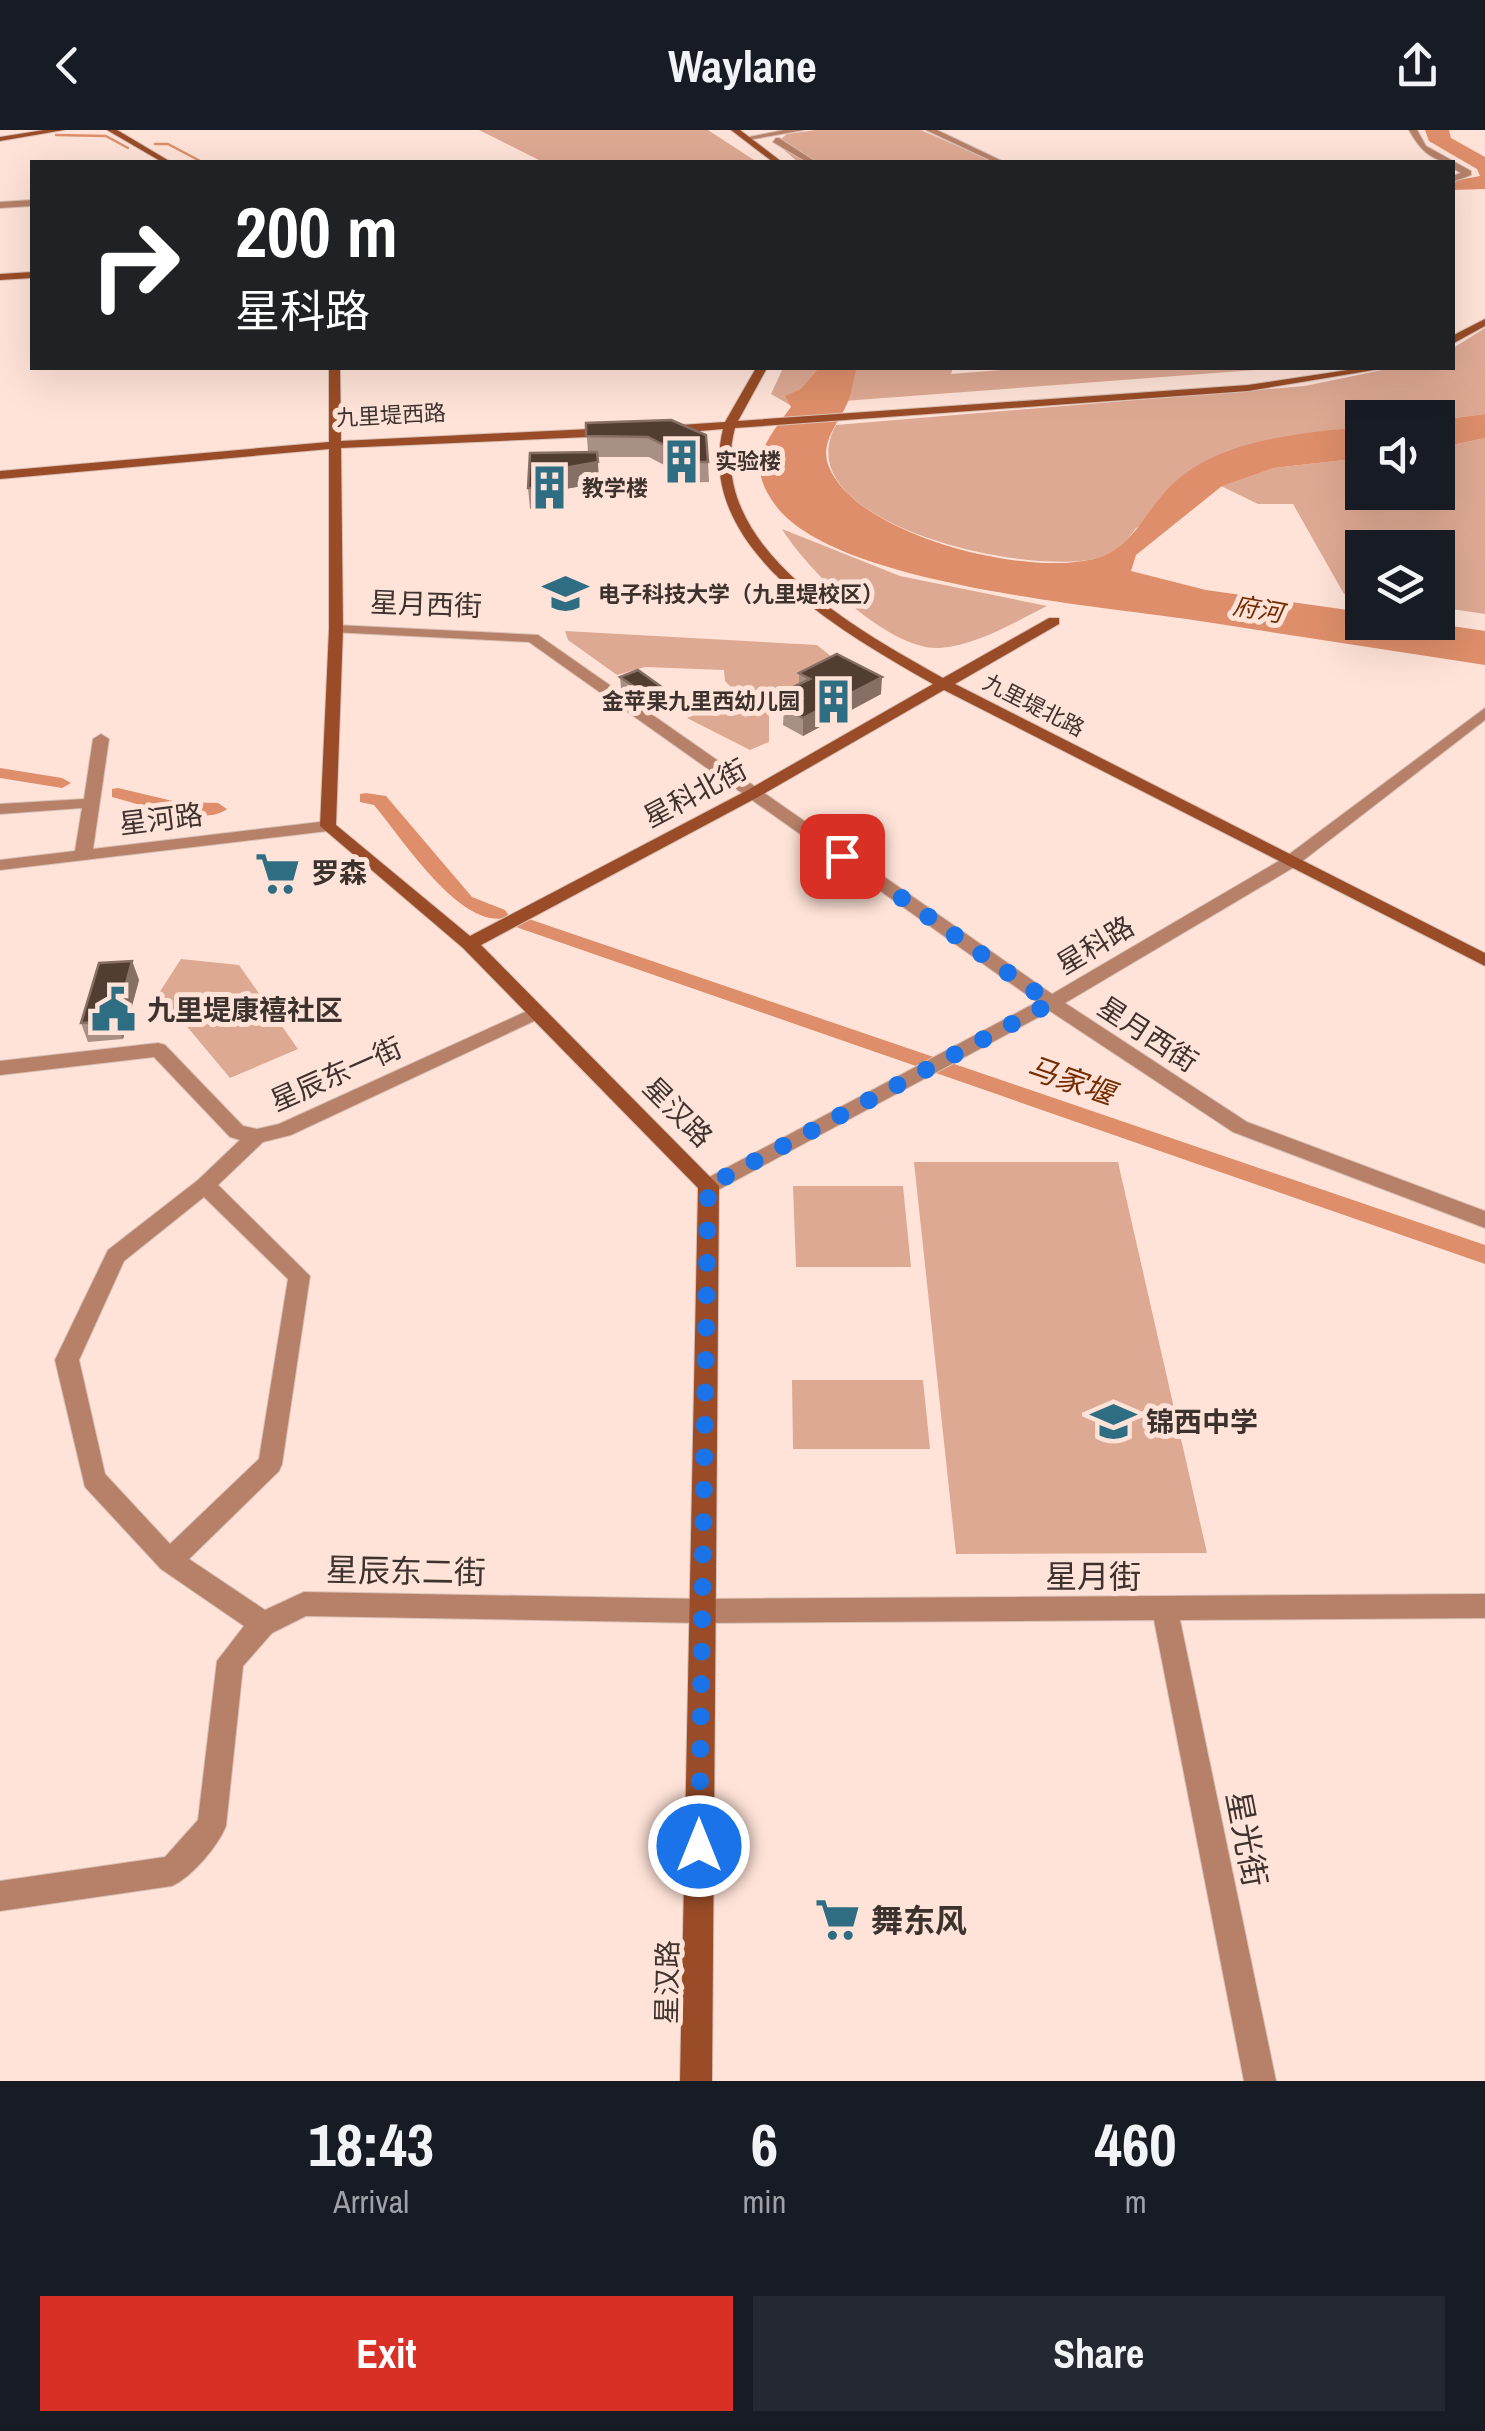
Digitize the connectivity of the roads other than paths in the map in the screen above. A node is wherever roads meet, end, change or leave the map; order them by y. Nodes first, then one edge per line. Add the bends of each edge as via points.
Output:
1 (60, 130) edge
2 (111, 130) edge
3 (735, 130) edge
4 (800, 130) edge
5 (930, 130) edge
6 (1413, 130) edge
7 (788, 132) edge
8 (748, 138) junction
9 (0, 139) edge
10 (776, 140) dead end
11 (164, 160) edge
12 (776, 160) edge
13 (809, 160) edge
14 (996, 160) edge
15 (1445, 160) edge
16 (1455, 166) edge
17 (1455, 177) edge
18 (30, 203) edge
19 (0, 205) edge
20 (30, 276) edge
21 (0, 277) edge
22 (1485, 311) edge
23 (1485, 322) edge
24 (1455, 327) edge
25 (1455, 339) edge
26 (334, 370) edge
27 (760, 370) edge
28 (1335, 370) edge
29 (1367, 370) edge
30 (781, 419) junction
31 (731, 422) junction
32 (652, 426) edge
33 (632, 427) edge
34 (334, 442) junction
35 (0, 472) edge
36 (336, 629) junction
37 (943, 684) junction
38 (1485, 713) edge
39 (101, 740) dead end
40 (752, 794) junction
41 (90, 802) junction
42 (0, 810) edge
43 (328, 826) junction
44 (83, 856) junction
45 (1290, 862) junction
46 (0, 865) edge
47 (470, 944) junction
48 (1485, 960) edge
49 (1051, 1003) junction
50 (538, 1012) junction
51 (0, 1068) edge
52 (257, 1136) junction
53 (204, 1185) junction
54 (708, 1186) junction
55 (1485, 1220) edge
56 (170, 1561) junction
57 (1485, 1606) edge
58 (701, 1611) junction
59 (1165, 1611) junction
60 (263, 1624) junction
61 (0, 1896) edge
62 (696, 2081) edge
63 (1260, 2081) edge

1 - 9 street
2 - 11 street
3 - 8 street
4 - 7 street
5 - 14 street
6 - 15 street via 1423,148
7 - 8 street
8 - 12 street
10 - 13 street
16 - 17 street via 1468,173
18 - 19 street
20 - 21 street
22 - 24 street
23 - 25 street
26 - 34 street
27 - 31 street, 九里堤北路
28 - 30 street
29 - 30 street via 1248,388
30 - 31 street
31 - 32 street
31 - 37 street, 九里堤北路 via 728,479 741,523 774,564 857,634
33 - 34 street
34 - 35 street
34 - 36 street
36 - 40 street, 星月西街 via 533,638
36 - 43 street
37 - 37 street via 972,668 1054,621 1022,628 944,670
37 - 40 street, 星科北街
37 - 45 street, 九里堤北路
38 - 45 street, 星科路
39 - 41 street
40 - 47 street, 星科北街
40 - 49 street, 星月西街
41 - 42 street
41 - 44 street
43 - 44 street, 星河路
43 - 47 street, 星汉路
44 - 46 street, 星河路
45 - 48 street, 九里堤北路
45 - 49 street, 星科路
47 - 50 street, 星汉路
49 - 54 street, 星科路
49 - 55 street, 星月西街 via 1240,1127
50 - 52 street, 星辰东一街 via 284,1130
50 - 54 street, 星汉路
51 - 52 street, 星辰东一街 via 158,1050 237,1132
52 - 53 street
53 - 56 street via 299,1276 270,1464
53 - 56 street via 116,1256 67,1360 94,1479
54 - 58 street, 星汉路
56 - 60 street
57 - 59 street, 星月街
58 - 59 street, 星月街
58 - 60 street, 星辰东二街 via 304,1604
58 - 62 street, 星汉路
59 - 63 street, 星光街
60 - 61 street, 星辰东二街 via 230,1662 212,1826 172,1871

